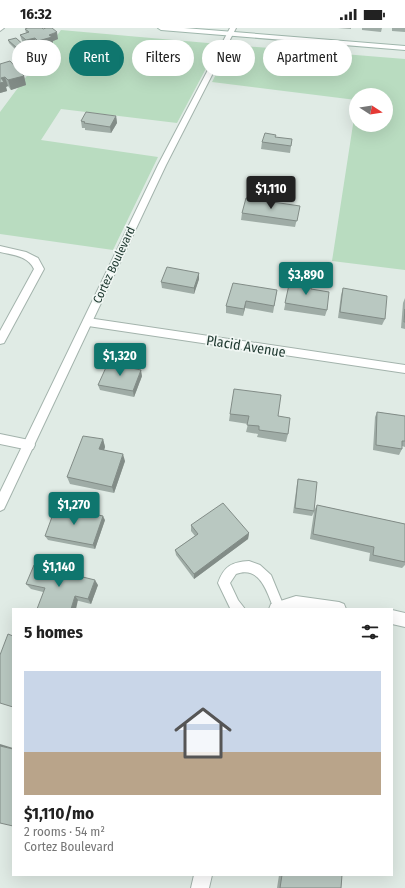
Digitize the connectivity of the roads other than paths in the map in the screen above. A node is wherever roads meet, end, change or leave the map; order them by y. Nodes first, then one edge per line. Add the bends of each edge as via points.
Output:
1 (161, 28) edge
2 (232, 31) edge
3 (405, 48) edge
4 (0, 249) edge
5 (88, 322) junction
6 (0, 340) edge
7 (405, 369) edge
8 (0, 439) edge
9 (29, 445) junction
10 (0, 505) edge
11 (237, 608) edge
12 (278, 608) edge
13 (332, 608) edge
14 (393, 617) edge
15 (405, 620) edge
16 (203, 876) edge
17 (200, 888) edge

1 - 2 street
2 - 3 street
2 - 5 street, Cortez Boulevard via 162,165
4 - 6 street via 23,254 35,260 39,270
5 - 7 street, Placid Avenue
5 - 9 street, Cortez Boulevard
8 - 9 street
9 - 10 street, Cortez Boulevard
11 - 12 lane via 224,583 227,573 233,568 244,566 258,568 265,576
12 - 13 street via 296,603
14 - 15 street
16 - 17 street

